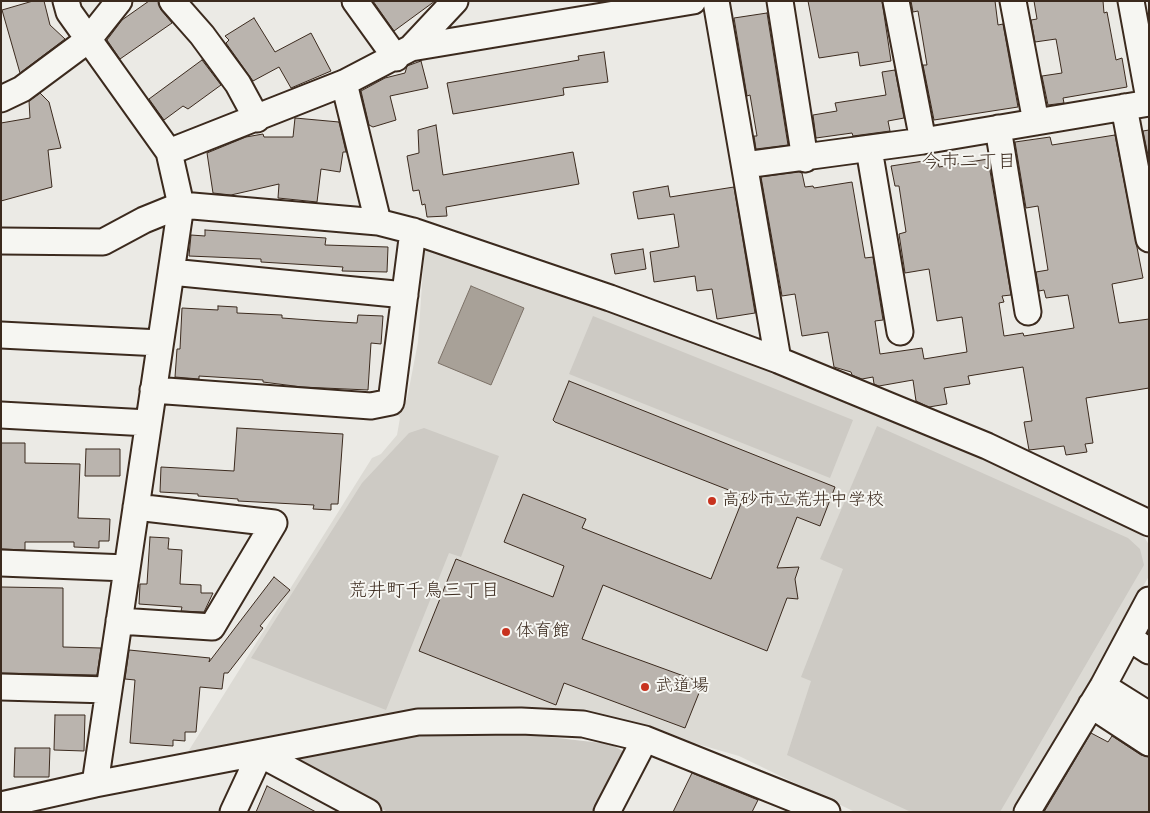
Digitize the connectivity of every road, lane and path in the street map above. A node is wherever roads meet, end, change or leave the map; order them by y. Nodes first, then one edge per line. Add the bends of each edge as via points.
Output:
1 (66, 1) edge
2 (119, 1) edge
3 (172, 1) edge
4 (355, 1) edge
5 (455, 1) edge
6 (693, 1) edge
7 (716, 1) edge
8 (780, 1) edge
9 (896, 1) edge
10 (1013, 1) edge
11 (1131, 1) edge
12 (88, 40) junction
13 (404, 53) junction
14 (344, 83) junction
15 (1, 99) edge
16 (1149, 99) edge
17 (1149, 103) edge
18 (1124, 108) junction
19 (257, 119) junction
20 (1036, 122) junction
21 (998, 128) junction
22 (923, 141) junction
23 (869, 149) junction
24 (169, 152) junction
25 (805, 158) junction
26 (745, 165) junction
27 (181, 205) junction
28 (378, 222) junction
29 (413, 231) junction
30 (1149, 239) edge
31 (1, 241) edge
32 (171, 272) junction
33 (405, 295) junction
34 (1028, 312) dead end
35 (900, 332) dead end
36 (1, 335) edge
37 (160, 343) junction
38 (778, 360) junction
39 (153, 390) junction
40 (1, 415) edge
41 (148, 423) junction
42 (136, 507) junction
43 (1149, 524) edge
44 (1, 563) edge
45 (127, 568) junction
46 (1149, 600) edge
47 (119, 622) junction
48 (1139, 644) edge
49 (1, 687) edge
50 (109, 690) junction
51 (1097, 695) junction
52 (1149, 715) edge
53 (645, 739) junction
54 (1149, 743) edge
55 (260, 754) junction
56 (95, 784) junction
57 (1, 805) edge
58 (233, 812) edge
59 (368, 812) edge
60 (607, 812) edge
61 (826, 812) edge
62 (1028, 812) edge

1 - 12 street via 69,12
2 - 12 street
3 - 19 street via 238,84
4 - 13 street
5 - 13 street
6 - 13 street
7 - 26 street
8 - 25 street
9 - 22 street
10 - 20 street
11 - 16 street
12 - 15 street via 22,89
12 - 24 street
13 - 14 street
14 - 19 street
14 - 28 street
17 - 18 street
18 - 20 street
18 - 30 street
19 - 24 street
20 - 21 street
21 - 22 street
21 - 34 street
22 - 23 street
23 - 25 street
23 - 35 street
24 - 27 street
25 - 26 street
26 - 38 street
27 - 28 street
27 - 31 street via 103,242
27 - 32 street
28 - 29 street
29 - 33 street
29 - 38 street
32 - 33 street
32 - 37 street
33 - 39 street via 392,402 371,406
36 - 37 street
37 - 39 street
38 - 43 street via 987,446
39 - 41 street
40 - 41 street
41 - 42 street
42 - 45 street
42 - 47 street via 274,523 212,627
44 - 45 street
45 - 47 street
46 - 48 street
47 - 50 street
48 - 51 street
49 - 50 street
50 - 56 street
51 - 52 street
51 - 54 street
51 - 62 street
53 - 55 street via 583,724 418,722
53 - 60 street
53 - 61 street
55 - 56 street
55 - 58 street
55 - 59 street
56 - 57 street

